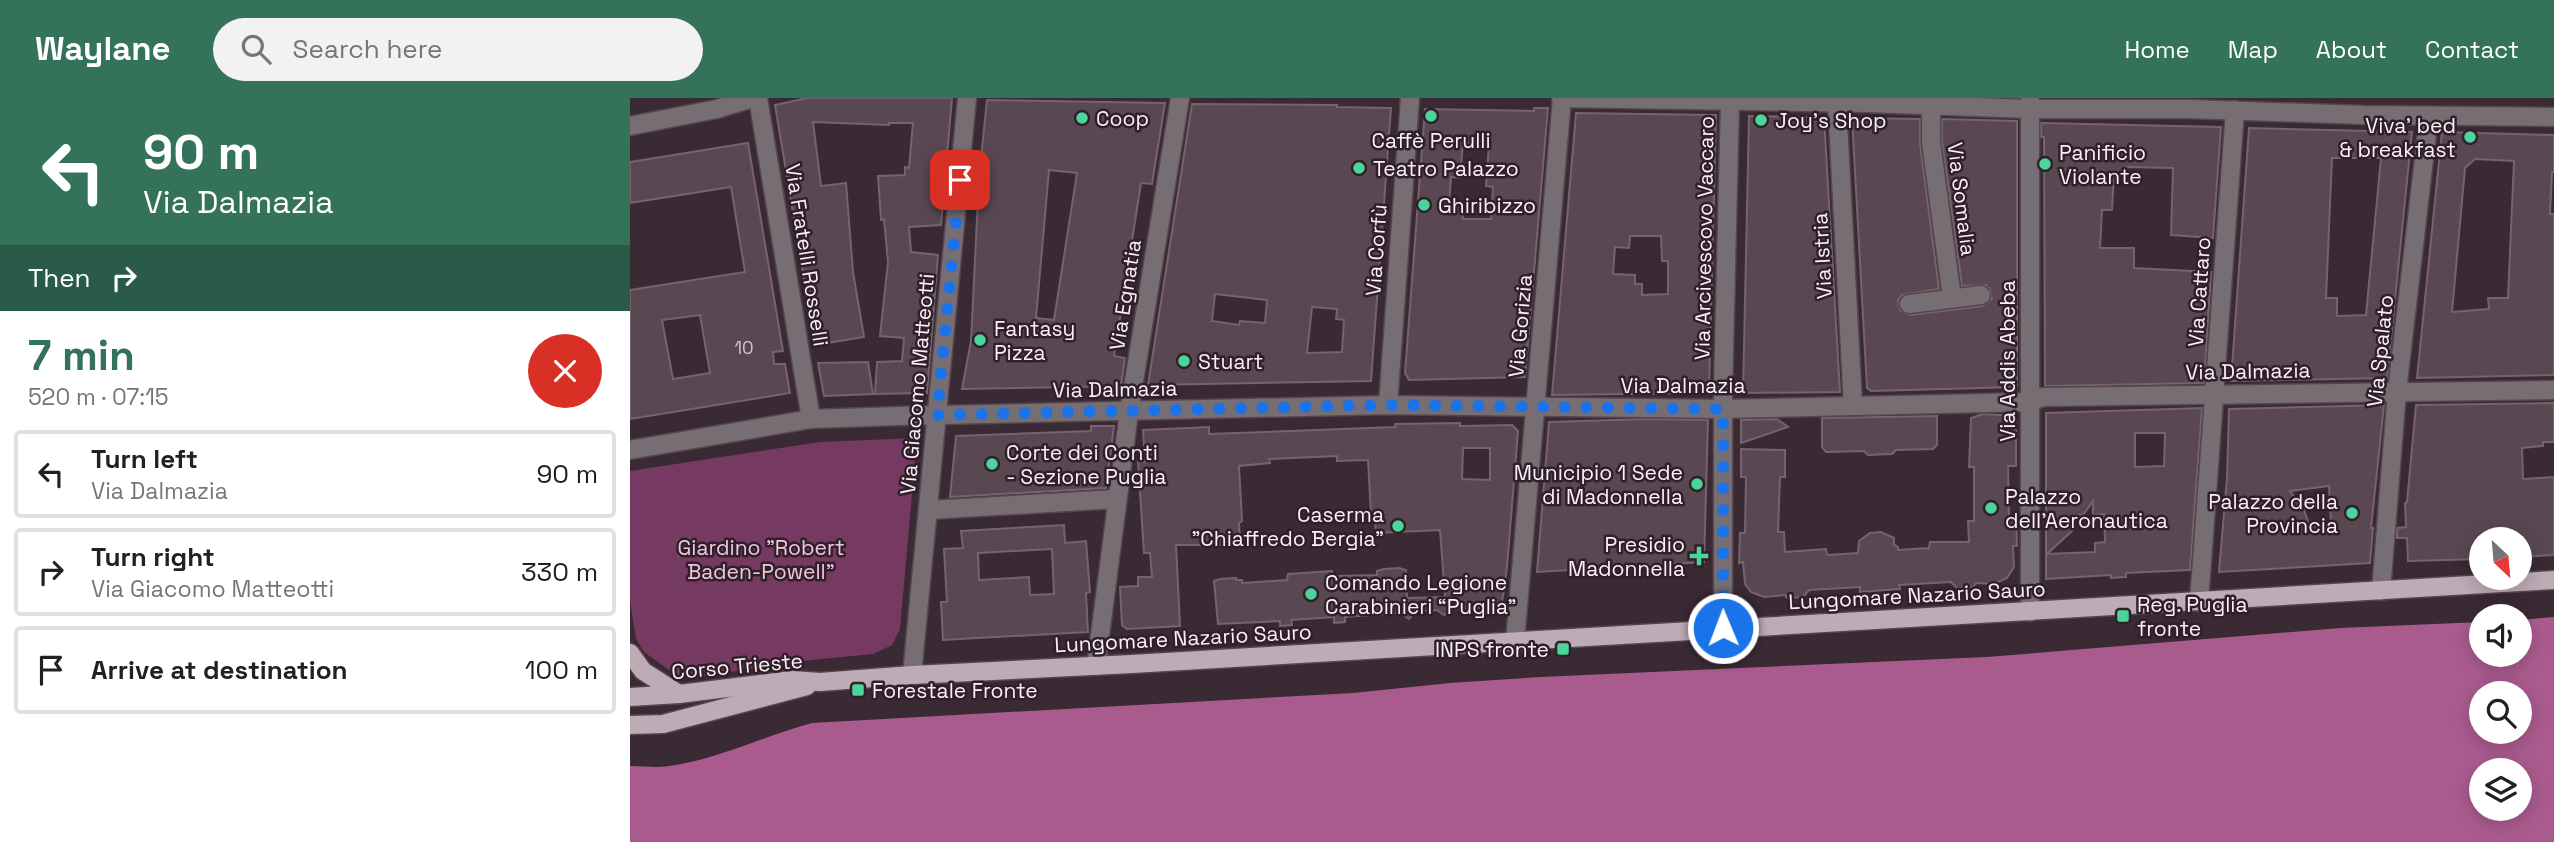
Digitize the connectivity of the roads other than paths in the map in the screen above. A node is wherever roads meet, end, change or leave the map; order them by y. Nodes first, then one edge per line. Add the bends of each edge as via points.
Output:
1 (753, 98) edge
2 (758, 98) edge
3 (967, 98) edge
4 (1180, 98) edge
5 (1410, 98) edge
6 (1562, 98) edge
7 (1687, 99) edge
8 (1772, 100) edge
9 (1730, 101) junction
10 (1867, 101) edge
11 (1837, 103) junction
12 (2030, 104) edge
13 (2203, 104) edge
14 (1931, 105) junction
15 (2235, 110) junction
16 (2429, 116) junction
17 (2554, 117) edge
18 (630, 126) edge
19 (1981, 295) dead end
20 (1952, 298) junction
21 (1909, 304) dead end
22 (2554, 390) edge
23 (2397, 391) junction
24 (2214, 394) junction
25 (2029, 402) junction
26 (1388, 405) junction
27 (1536, 406) junction
28 (1853, 406) junction
29 (1723, 409) junction
30 (1129, 412) junction
31 (937, 415) junction
32 (811, 419) junction
33 (630, 450) edge
34 (1117, 499) junction
35 (928, 510) junction
36 (2554, 580) edge
37 (2381, 591) junction
38 (2199, 602) junction
39 (2030, 612) junction
40 (1723, 628) junction
41 (1515, 641) junction
42 (630, 653) edge
43 (1096, 666) junction
44 (912, 675) junction
45 (820, 682) junction
46 (679, 694) junction
47 (630, 697) edge
48 (630, 725) edge

1 - 18 street
2 - 32 street, Via Fratelli Rosselli
3 - 31 street, Via Giacomo Matteotti
4 - 30 street, Via Egnatia
5 - 26 street, Via Corfù
6 - 7 street
6 - 27 street, Via Gorizia
7 - 9 street
8 - 9 street
8 - 11 street
9 - 29 street, Via Arcivescovo Vaccaro
10 - 11 street
10 - 14 street
11 - 28 street, Via Istria
12 - 13 street
12 - 14 street
12 - 25 street, Via Addis Abeba
13 - 15 street
14 - 20 street, Via Somalia via 1931,142
15 - 16 street
15 - 24 street, Via Cattaro
16 - 17 street
16 - 23 street, Via Spalato
19 - 20 street
20 - 21 street
22 - 23 street, Via Dalmazia
23 - 24 street, Via Dalmazia
23 - 37 street, Via Spalato
24 - 25 street, Via Dalmazia via 2043,397
24 - 38 street, Via Cattaro
25 - 28 street, Via Dalmazia
25 - 39 street, Via Addis Abeba
26 - 27 street, Via Dalmazia
26 - 30 street, Via Dalmazia
27 - 29 street, Via Dalmazia
27 - 41 street, Via Gorizia
28 - 29 street, Via Dalmazia
29 - 40 street, Via Arcivescovo Vaccaro
30 - 31 street, Via Dalmazia
30 - 34 street, Via Egnatia
31 - 32 street, Via Dalmazia
31 - 35 street, Via Giacomo Matteotti
32 - 33 street, Via Dalmazia
34 - 35 street
34 - 43 street, Via Egnatia
35 - 44 street, Via Giacomo Matteotti
36 - 37 main road, Lungomare Nazario Sauro
37 - 38 main road, Lungomare Nazario Sauro
38 - 39 main road, Lungomare Nazario Sauro
39 - 40 main road, Lungomare Nazario Sauro
40 - 41 main road, Lungomare Nazario Sauro
41 - 43 main road, Lungomare Nazario Sauro
42 - 46 main road via 643,671
43 - 44 main road, Lungomare Nazario Sauro
44 - 45 main road, Lungomare Nazario Sauro
45 - 46 main road, Corso Trieste via 792,680
45 - 48 main road, Corso Trieste via 663,724
46 - 47 main road, Corso Trieste

